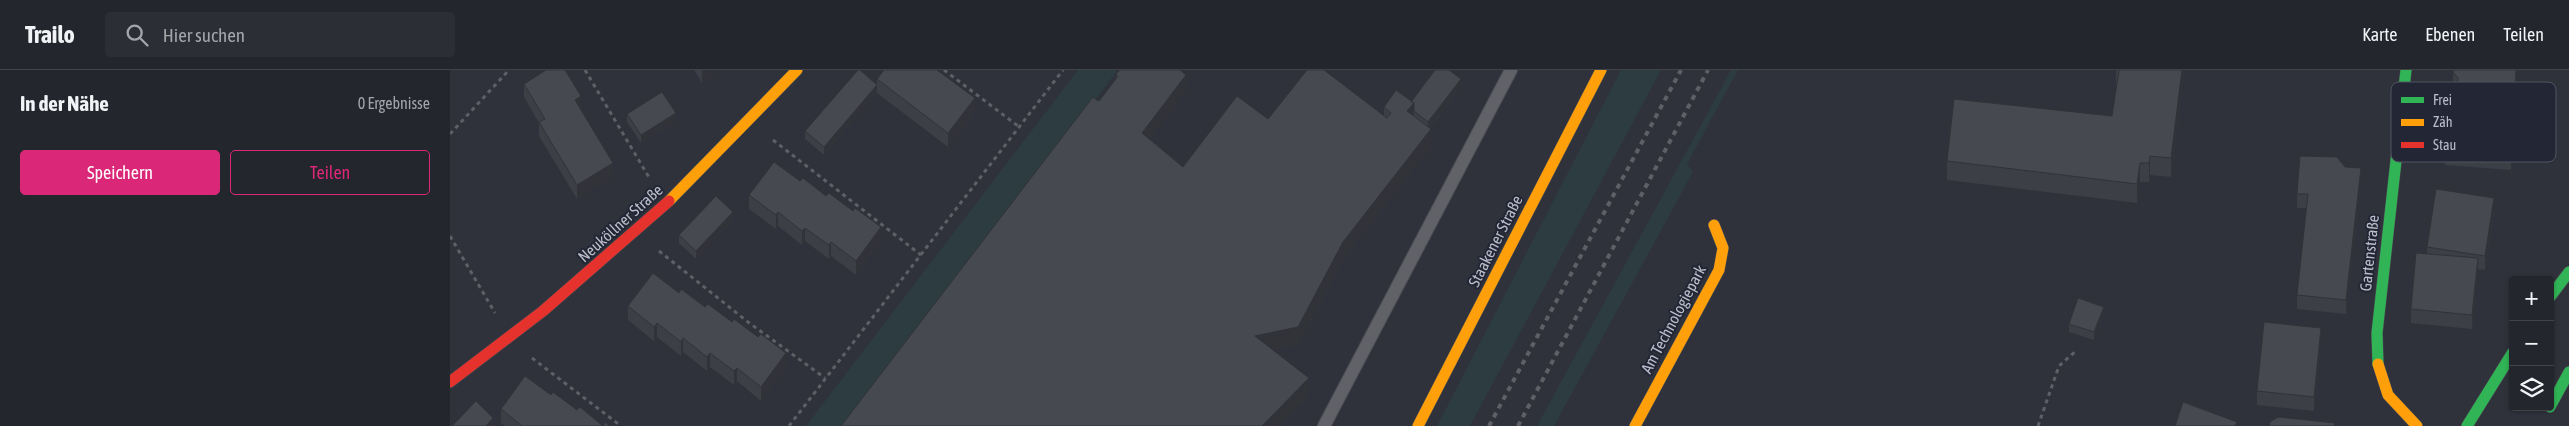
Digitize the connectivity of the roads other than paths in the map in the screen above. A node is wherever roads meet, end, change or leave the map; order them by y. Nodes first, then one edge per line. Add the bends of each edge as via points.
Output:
1 (797, 70) edge
2 (1510, 70) edge
3 (1601, 70) edge
4 (2396, 162) edge
5 (1714, 225) dead end
6 (2569, 272) edge
7 (2554, 292) edge
8 (2509, 358) edge
9 (2569, 372) edge
10 (450, 382) edge
11 (2554, 400) edge
12 (2548, 411) edge
13 (2543, 420) dead end
14 (1324, 426) edge
15 (1418, 426) edge
16 (1635, 426) edge
17 (2417, 426) edge
18 (2467, 426) edge

1 - 10 street, Neuköllner Straße via 639,230
2 - 14 lane
3 - 15 street, Staakener Straße
4 - 17 street, Gartenstraße via 2378,323 2378,363 2382,388 2397,409
5 - 16 street, Am Technologiepark via 1723,248 1719,270
6 - 7 street
8 - 18 street
9 - 11 street
12 - 13 street

